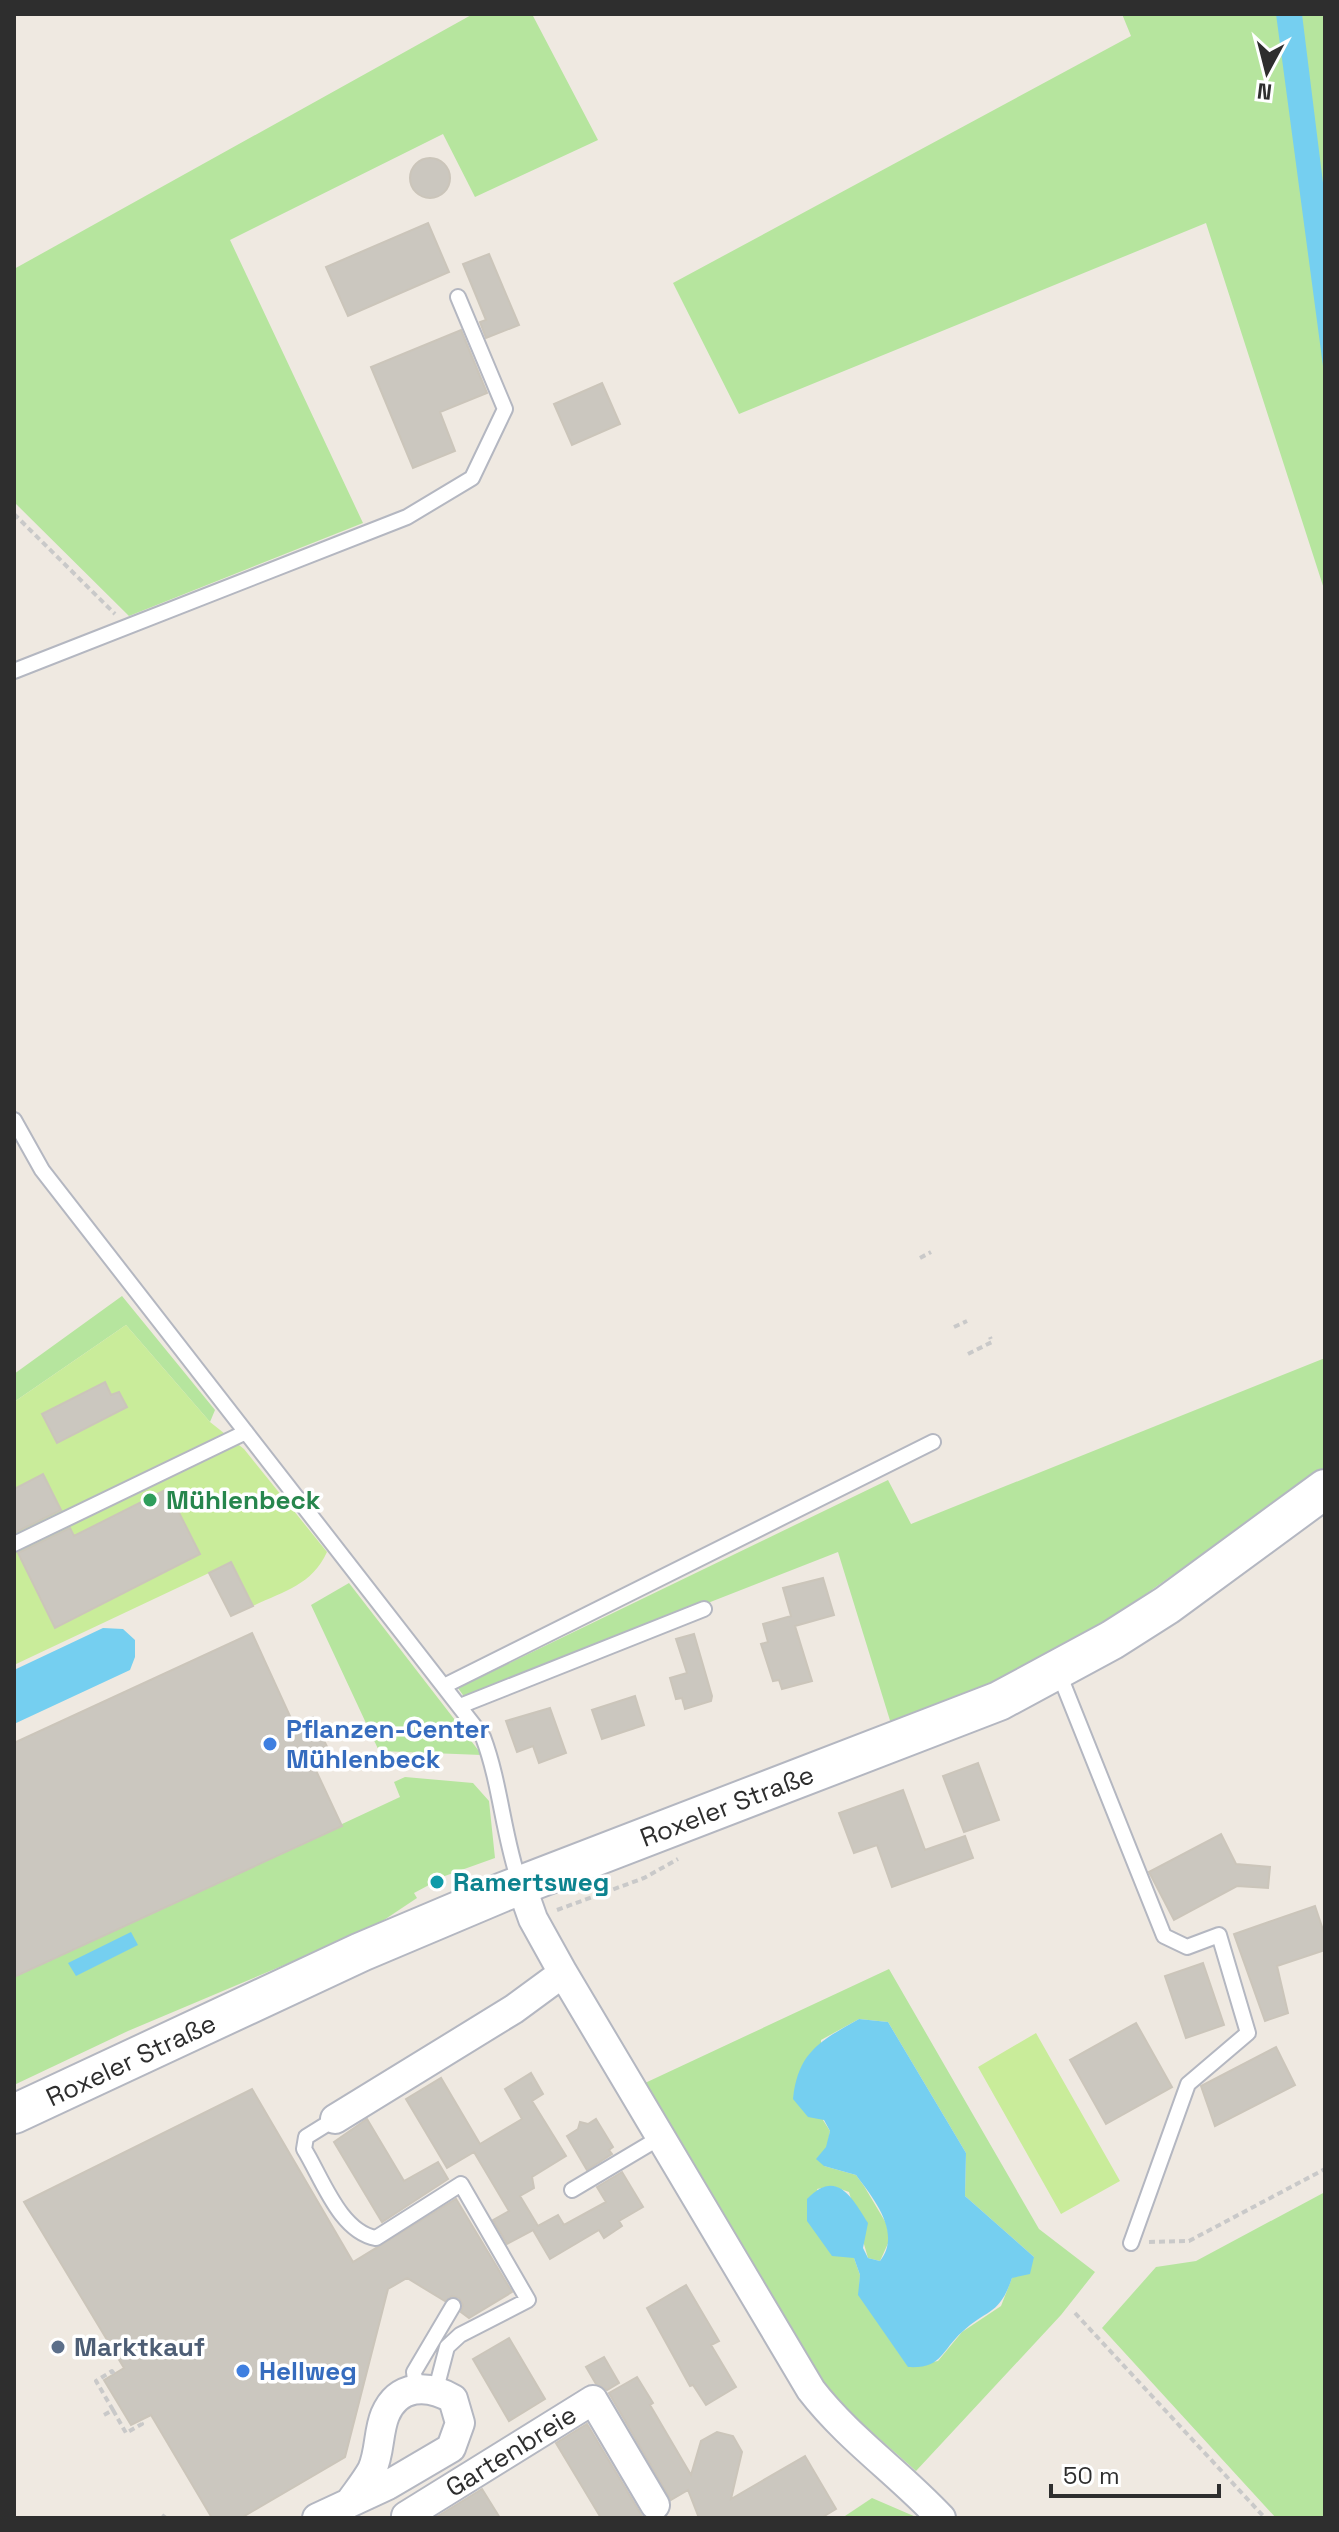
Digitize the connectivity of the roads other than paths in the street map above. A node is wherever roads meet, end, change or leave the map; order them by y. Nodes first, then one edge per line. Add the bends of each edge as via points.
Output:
1 (458, 297) dead end
2 (14, 671) edge
3 (14, 1120) edge
4 (246, 1432) junction
5 (933, 1442) dead end
6 (1325, 1489) edge
7 (14, 1544) edge
8 (704, 1609) dead end
9 (1058, 1670) junction
10 (444, 1686) junction
11 (460, 1706) junction
12 (521, 1885) junction
13 (563, 1973) junction
14 (14, 2114) edge
15 (335, 2119) joint
16 (661, 2137) junction
17 (572, 2190) dead end
18 (1131, 2243) road end
19 (453, 2306) dead end
20 (426, 2388) junction
21 (388, 2485) junction
22 (350, 2502) junction
23 (655, 2505) dead end
24 (407, 2517) edge
25 (317, 2518) edge
26 (941, 2518) edge

1 - 2 lane via 505,409 472,478 407,517
3 - 4 lane via 42,1170
4 - 7 lane
4 - 10 lane
5 - 10 lane
6 - 9 main road, Roxeler Straße via 1167,1605
8 - 11 lane
9 - 12 main road, Roxeler Straße via 937,1727
9 - 18 lane via 1164,1936 1187,1947 1219,1935 1248,2033 1188,2084
10 - 11 lane
11 - 12 lane via 483,1737 495,1770 510,1855
12 - 13 street
12 - 14 main road, Roxeler Straße via 361,1952
13 - 15 street
13 - 16 street
15 - 20 lane via 306,2137 304,2149 361,2235 376,2238 461,2184 528,2300 460,2335 447,2347
16 - 17 lane
16 - 26 street via 811,2390 834,2420
19 - 20 lane via 414,2372
20 - 21 street, Gartenbreie via 453,2399 460,2423 451,2448
20 - 22 street via 398,2397 385,2415 371,2471
21 - 22 street, Gartenbreie
21 - 24 street, Gartenbreie
22 - 25 street, Gartenbreie
23 - 24 street, Gartenbreie via 593,2400

